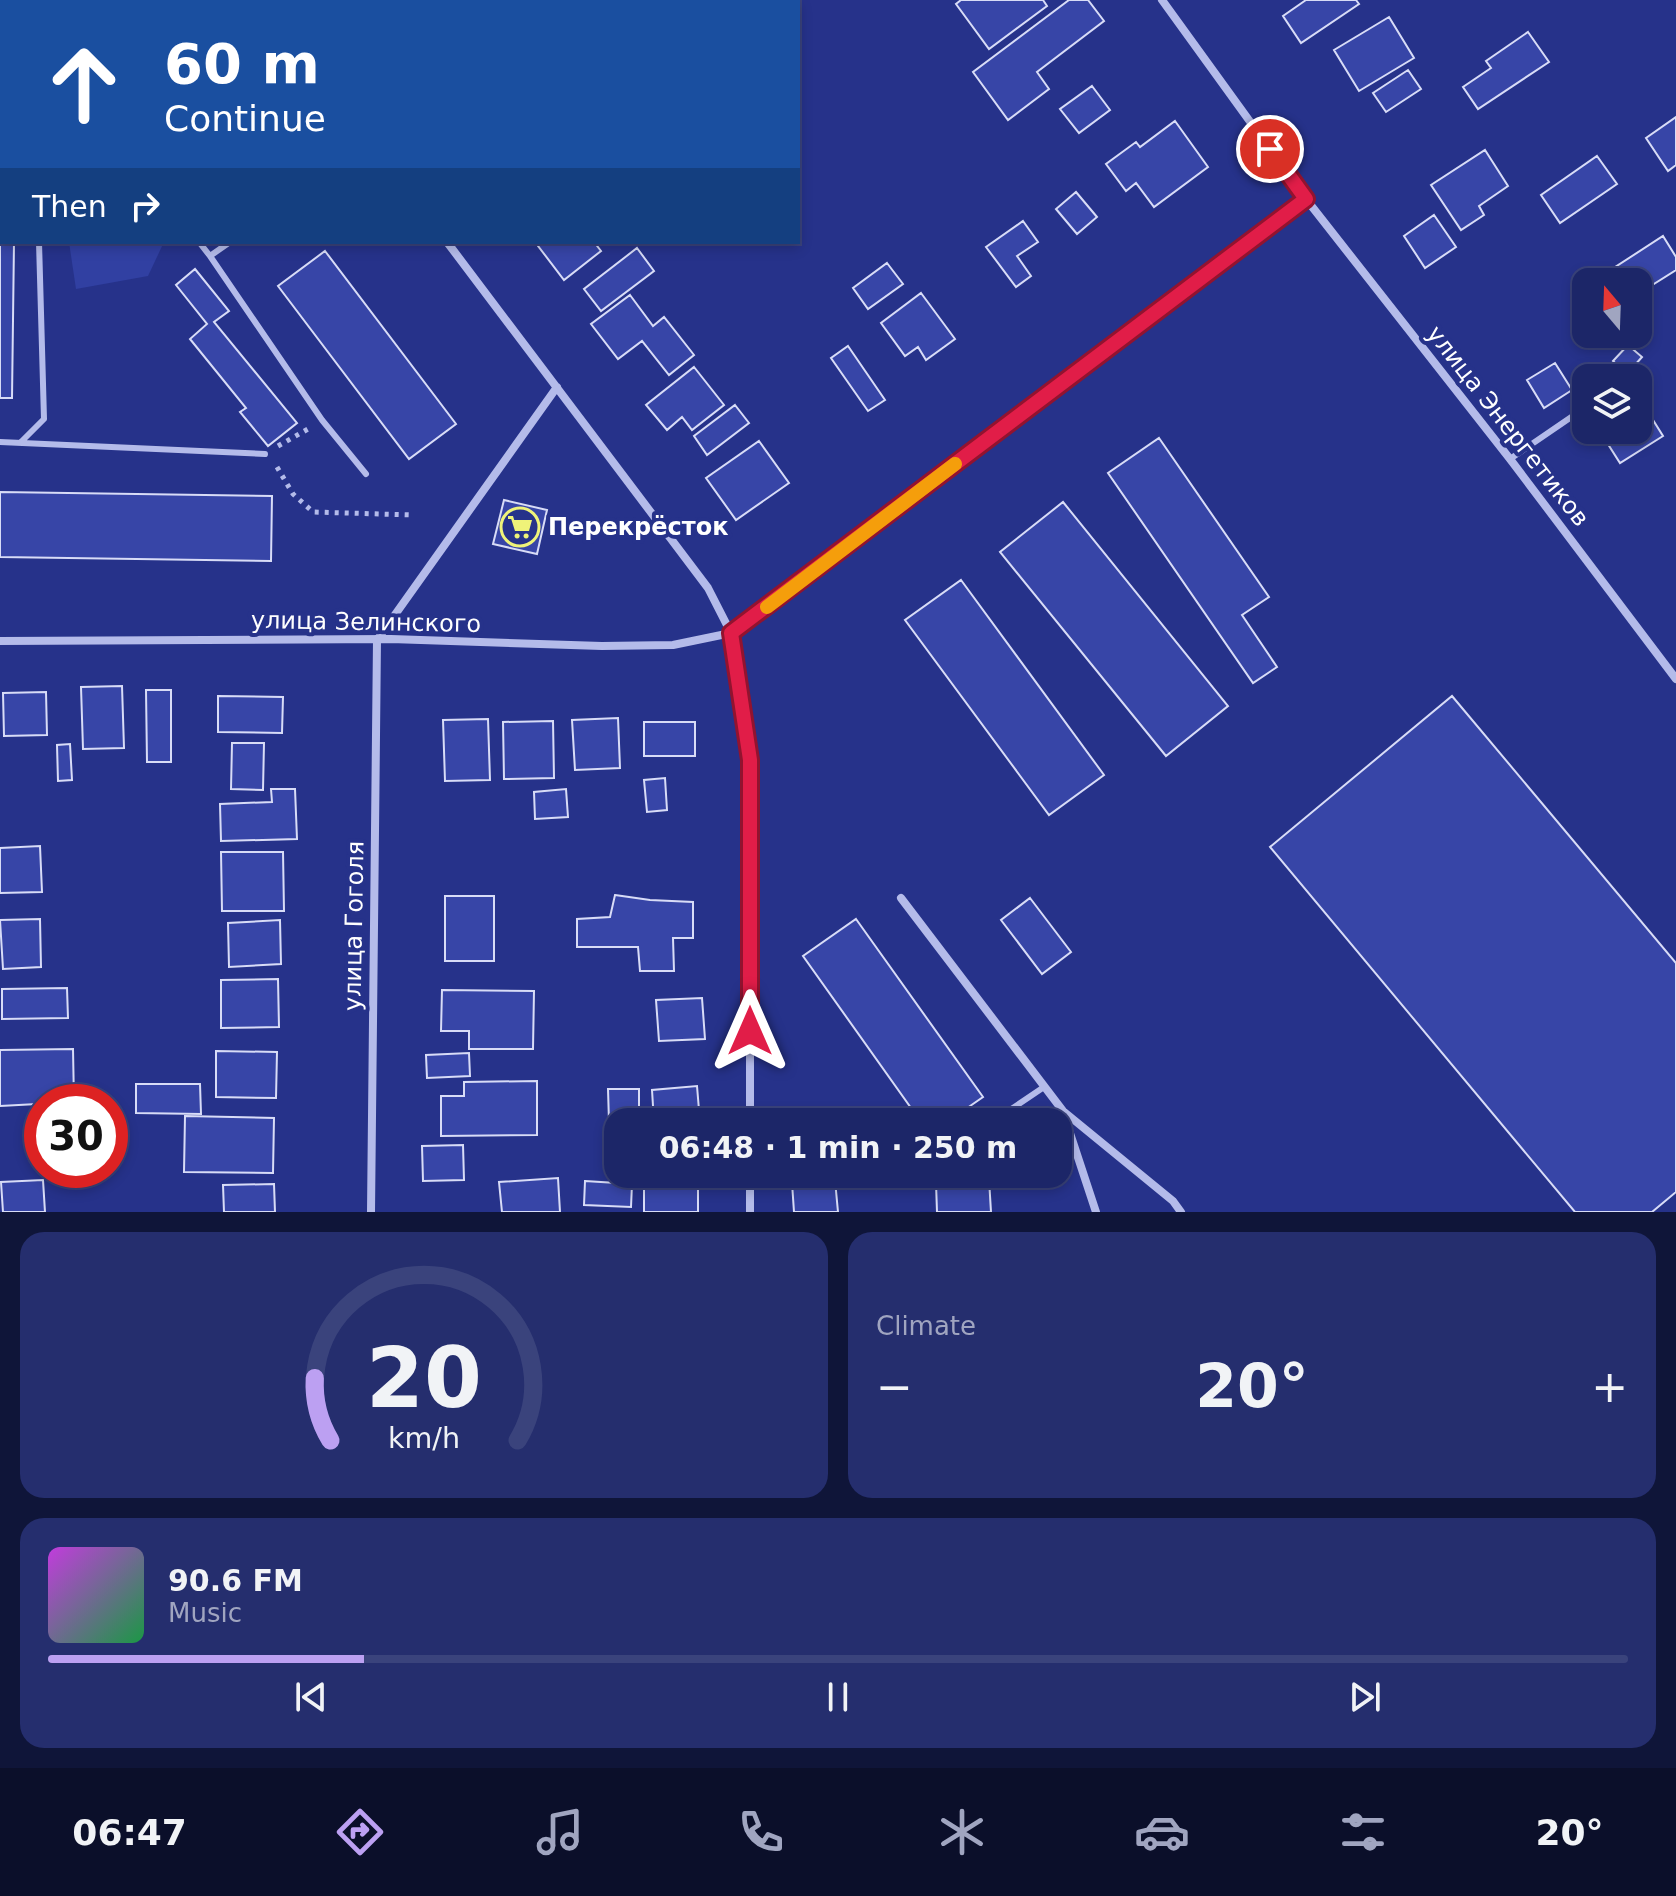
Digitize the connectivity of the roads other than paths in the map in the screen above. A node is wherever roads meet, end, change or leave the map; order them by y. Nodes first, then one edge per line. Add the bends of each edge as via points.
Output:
1 (1162, 0) edge
2 (1306, 199) junction
3 (39, 244) edge
4 (201, 244) edge
5 (227, 244) edge
6 (449, 244) edge
7 (210, 256) junction
8 (557, 387) junction
9 (1572, 417) edge
10 (0, 442) edge
11 (21, 442) junction
12 (265, 454) road end
13 (1510, 459) junction
14 (366, 474) dead end
15 (731, 633) junction
16 (377, 640) junction
17 (0, 641) edge
18 (1676, 679) edge
19 (901, 898) dead end
20 (1044, 1087) junction
21 (750, 1108) edge
22 (1013, 1108) edge
23 (1061, 1108) edge
24 (1072, 1118) edge
25 (1072, 1139) edge
26 (750, 1188) edge
27 (371, 1212) edge
28 (750, 1212) edge
29 (1096, 1212) edge
30 (1181, 1212) edge

1 - 2 street, улица Энергетиков
2 - 13 street, улица Энергетиков
2 - 15 street
3 - 11 lane via 44,419
4 - 7 lane
5 - 7 lane
6 - 8 street
7 - 14 lane via 322,420
8 - 15 street via 708,588
8 - 16 street
9 - 13 lane
10 - 11 lane
11 - 12 lane
13 - 18 street, улица Энергетиков
15 - 16 street, улица Зелинского via 673,645
15 - 21 street via 750,760
16 - 17 street, улица Зелинского
16 - 27 street, улица Гоголя
19 - 20 street
20 - 22 lane
20 - 23 street
24 - 30 street
25 - 29 street
26 - 28 street

